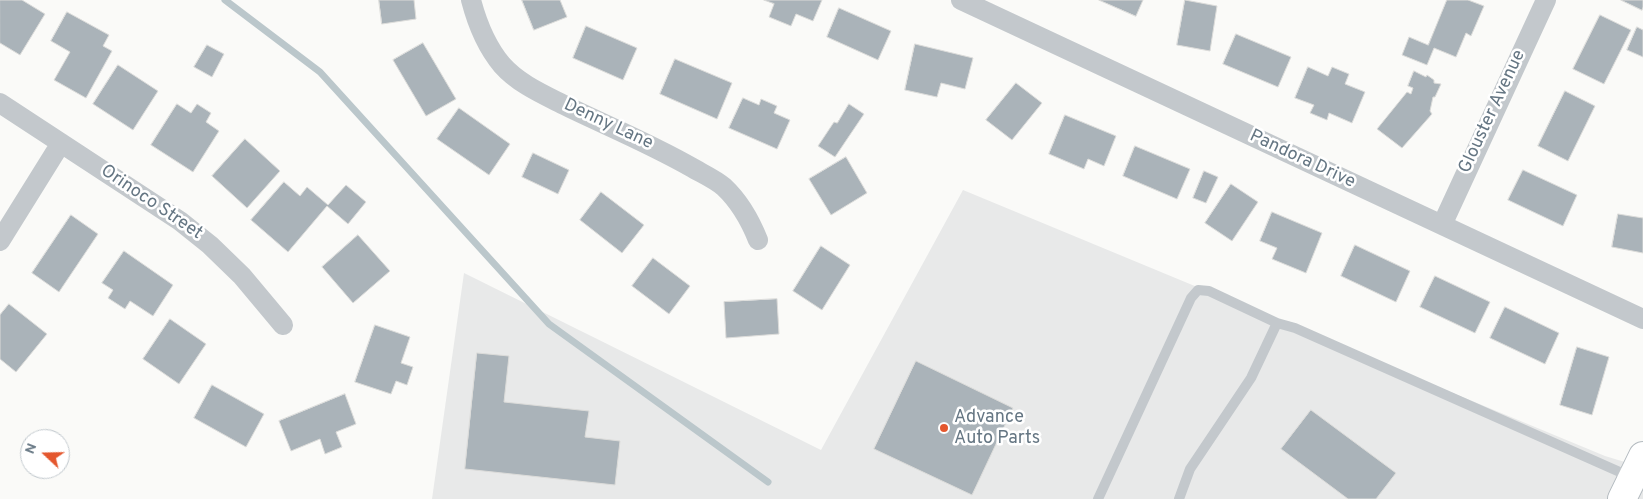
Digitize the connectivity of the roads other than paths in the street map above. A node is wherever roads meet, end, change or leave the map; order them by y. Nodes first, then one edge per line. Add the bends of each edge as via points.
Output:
1 (471, 0) edge
2 (961, 0) edge
3 (1546, 0) edge
4 (0, 103) edge
5 (61, 143) junction
6 (1442, 225) junction
7 (758, 240) dead end
8 (0, 241) edge
9 (1643, 319) edge
10 (1277, 323) junction
11 (283, 325) dead end
12 (1632, 477) edge
13 (1098, 499) edge
14 (1179, 499) edge

1 - 7 street, Denny Lane via 489,47 519,81 661,150 722,185 738,202
2 - 6 street, Pandora Drive
3 - 6 street, Glouster Avenue
4 - 5 street, Orinoco Street
5 - 8 street
5 - 11 street, Orinoco Street via 180,221 210,245 242,276
6 - 9 street, Pandora Drive
10 - 12 lane via 1295,328
10 - 13 lane via 1198,290 1191,298
10 - 14 lane via 1251,378 1190,469

